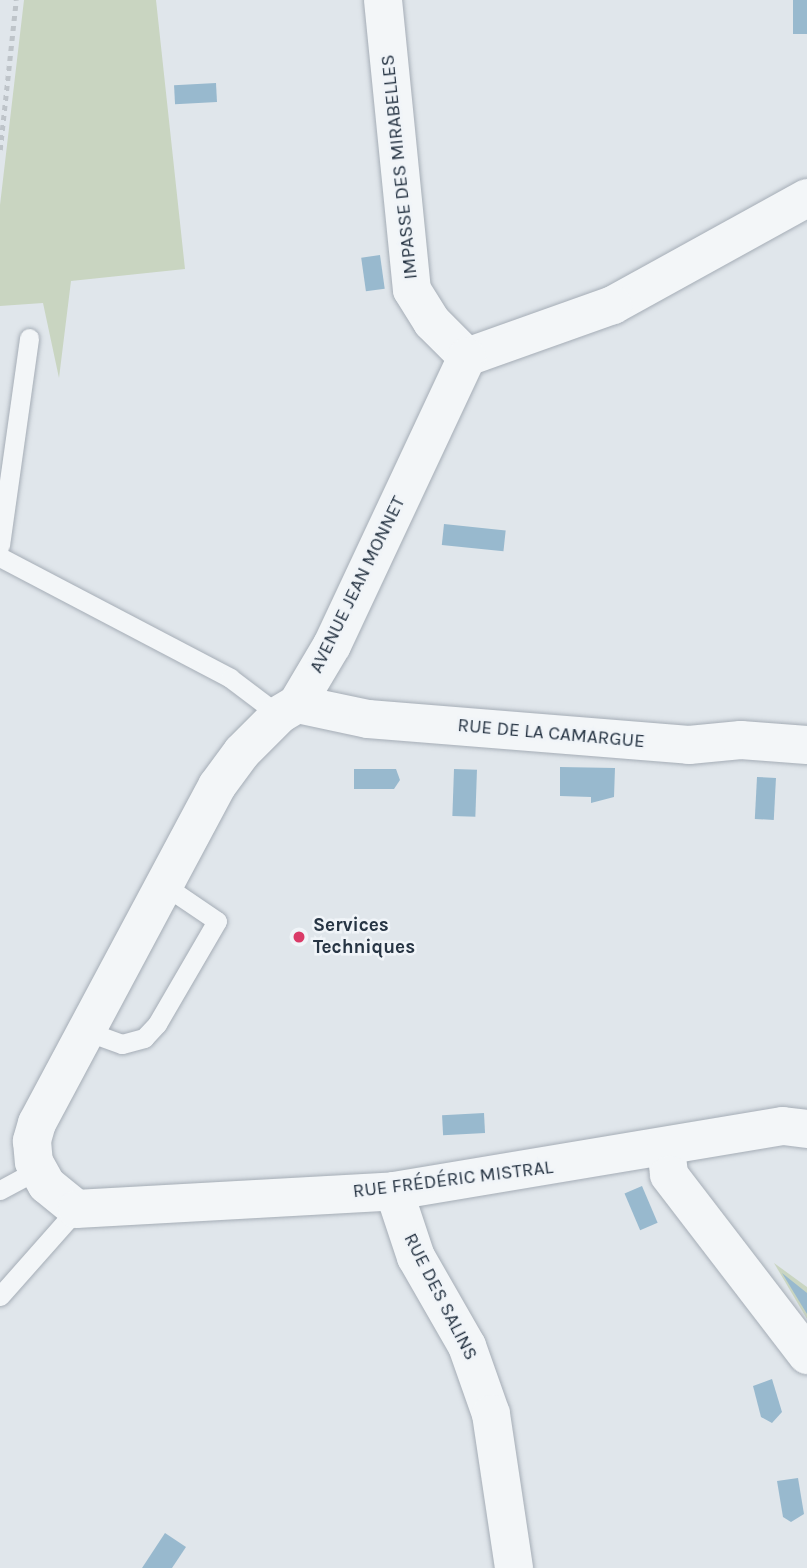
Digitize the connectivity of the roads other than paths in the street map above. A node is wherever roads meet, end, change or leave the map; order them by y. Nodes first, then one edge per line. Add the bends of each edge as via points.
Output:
1 (383, 0) edge
2 (807, 198) edge
3 (29, 338) dead end
4 (467, 357) junction
5 (0, 545) edge
6 (0, 557) edge
7 (288, 710) junction
8 (807, 745) edge
9 (164, 885) junction
10 (86, 1031) junction
11 (807, 1129) edge
12 (666, 1149) junction
13 (36, 1166) junction
14 (0, 1190) edge
15 (394, 1191) junction
16 (77, 1209) junction
17 (0, 1296) edge
18 (807, 1355) edge
19 (514, 1568) edge

1 - 4 street, IMPASSE DES MIRABELLES via 412,290 432,322
2 - 4 street via 613,304
3 - 5 lane
4 - 7 street, AVENUE JEAN MONNET via 332,645
6 - 7 lane
7 - 8 street, RUE DE LA CAMARGUE via 689,745 741,740
7 - 9 street, AVENUE JEAN MONNET via 242,752 217,786
9 - 10 street, AVENUE JEAN MONNET
9 - 10 lane via 217,921 157,1024 144,1038 122,1044
10 - 13 street, AVENUE JEAN MONNET via 37,1123
11 - 12 street, RUE FRÉDÉRIC MISTRAL via 783,1126
12 - 15 street, RUE FRÉDÉRIC MISTRAL
12 - 18 street via 669,1175
13 - 14 lane
13 - 16 street via 47,1185
15 - 16 street, RUE FRÉDÉRIC MISTRAL
15 - 19 street, RUE DES SALINS via 416,1257 467,1346 491,1414
16 - 17 lane

